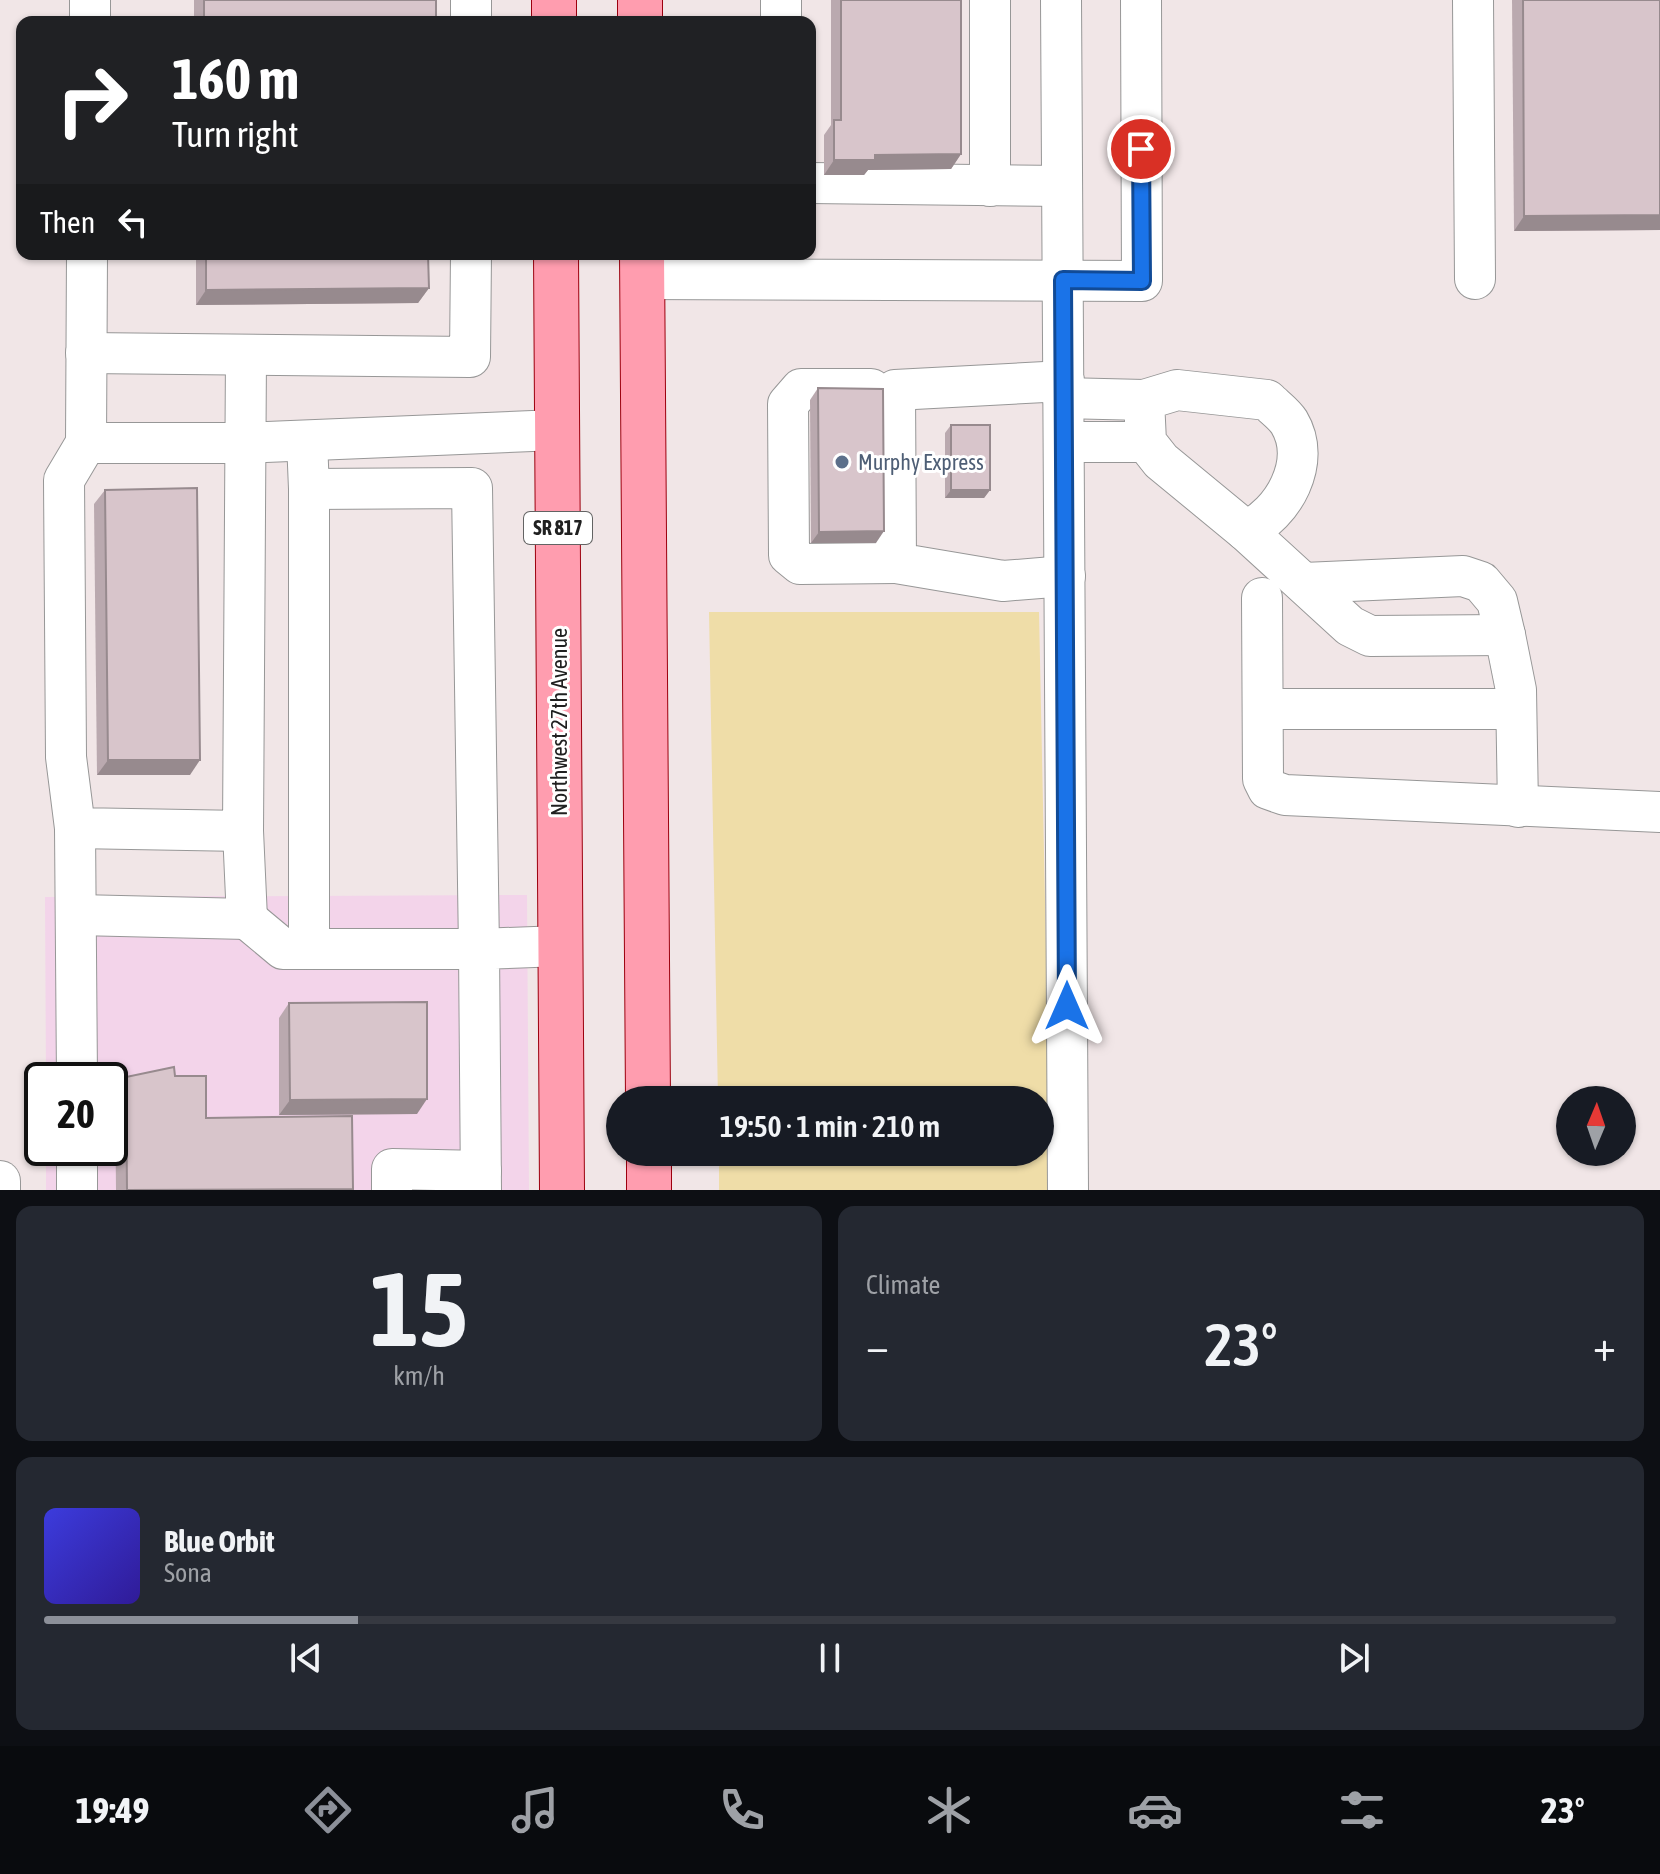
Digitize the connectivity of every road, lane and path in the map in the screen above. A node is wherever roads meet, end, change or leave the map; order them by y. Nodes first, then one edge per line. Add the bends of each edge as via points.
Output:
1 (990, 0) edge
2 (1061, 0) edge
3 (1141, 0) edge
4 (1473, 0) edge
5 (816, 183) edge
6 (990, 186) junction
7 (1062, 186) junction
8 (87, 260) edge
9 (471, 260) edge
10 (556, 260) edge
11 (642, 266) edge
12 (1475, 279) dead end
13 (1063, 280) junction
14 (86, 353) junction
15 (246, 355) junction
16 (895, 390) junction
17 (1064, 390) junction
18 (1144, 400) junction
19 (557, 430) junction
20 (470, 434) junction
21 (307, 441) junction
22 (1064, 442) junction
23 (1146, 442) junction
24 (86, 443) junction
25 (244, 443) junction
26 (472, 488) junction
27 (309, 489) junction
28 (1246, 531) junction
29 (896, 563) junction
30 (1065, 576) junction
31 (1304, 583) junction
32 (1262, 598) dead end
33 (1505, 635) junction
34 (1263, 709) junction
35 (1516, 709) junction
36 (1518, 807) junction
37 (1660, 812) edge
38 (75, 828) junction
39 (243, 831) junction
40 (78, 915) junction
41 (247, 919) junction
42 (561, 946) junction
43 (309, 949) junction
44 (479, 949) junction
45 (77, 1062) edge
46 (648, 1086) edge
47 (77, 1166) edge
48 (649, 1166) edge
49 (481, 1180) edge
50 (0, 1181) edge
51 (0, 1190) edge
52 (77, 1190) edge
53 (392, 1190) edge
54 (562, 1190) edge
55 (649, 1190) edge
56 (1068, 1190) edge

1 - 6 street
2 - 7 street
3 - 13 street via 1142,281
4 - 12 street
5 - 6 street
6 - 7 street
7 - 13 street
8 - 14 street
9 - 15 street via 470,357
10 - 19 main road, Northwest 27th Avenue / SR 817
11 - 13 street
11 - 46 main road
13 - 17 street
14 - 15 street
14 - 24 street
15 - 25 street
16 - 17 street
16 - 29 street via 885,430 886,491
16 - 29 street via 801,389 788,404 799,430 799,491 789,555 800,564
17 - 18 street
17 - 22 street
18 - 23 street
18 - 28 street via 1177,390 1267,400 1290,423 1298,458 1288,494 1261,524
19 - 20 street
19 - 42 main road, Northwest 27th Avenue / SR 817
20 - 21 street
20 - 26 street
21 - 25 street
21 - 27 street
22 - 23 street
22 - 30 street
23 - 28 street via 1161,461
24 - 25 street
24 - 38 street via 64,480 66,757
25 - 39 street
26 - 27 street
26 - 44 street
27 - 43 street
28 - 31 street
29 - 30 street via 1003,581
30 - 56 street
31 - 33 street via 1350,626 1370,636
31 - 33 street via 1463,576 1481,582 1497,601
32 - 34 street
33 - 35 street
34 - 35 street
34 - 36 street via 1263,779 1268,789 1285,795
35 - 36 street
36 - 37 street
38 - 39 street
38 - 40 street
39 - 41 street
40 - 41 street
40 - 45 street
41 - 43 street via 283,949
42 - 44 street
42 - 54 main road, Northwest 27th Avenue / SR 817
43 - 44 street
44 - 49 street
47 - 52 street
48 - 55 main road
49 - 53 street via 392,1169
50 - 51 street

